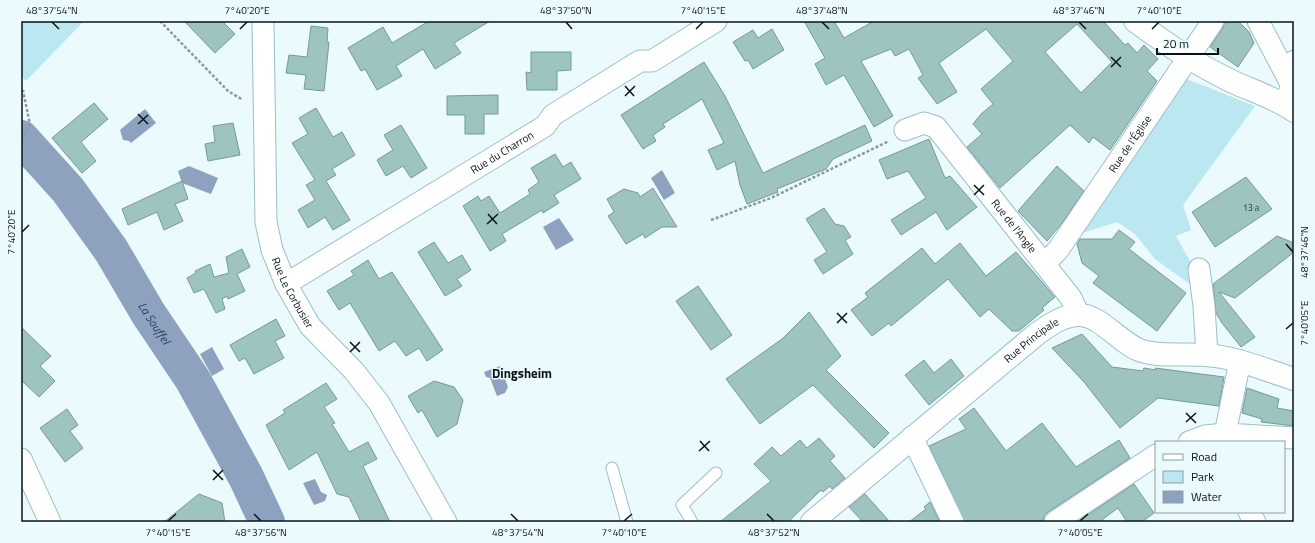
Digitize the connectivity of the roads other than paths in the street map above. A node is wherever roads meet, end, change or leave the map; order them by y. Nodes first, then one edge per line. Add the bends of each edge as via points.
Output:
1 (263, 21) edge
2 (716, 21) edge
3 (1135, 21) edge
4 (1213, 21) edge
5 (1258, 21) edge
6 (1188, 58) junction
7 (1287, 60) edge
8 (1291, 108) edge
9 (905, 130) road end
10 (1044, 264) junction
11 (1198, 269) dead end
12 (286, 284) junction
13 (1079, 315) junction
14 (1207, 355) junction
15 (1240, 361) junction
16 (1294, 379) edge
17 (912, 437) junction
18 (1207, 438) edge
19 (1294, 438) edge
20 (1155, 456) edge
21 (21, 459) edge
22 (612, 468) dead end
23 (716, 473) dead end
24 (1250, 513) edge
25 (50, 522) edge
26 (446, 522) edge
27 (627, 522) edge
28 (692, 522) edge
29 (812, 522) edge
30 (953, 522) edge
31 (1055, 522) edge
32 (1256, 522) edge

1 - 12 street, Rue Le Corbusier via 266,222 272,250
2 - 12 street, Rue du Charron via 652,61 640,61 553,115 545,126
3 - 6 street
4 - 6 street, Rue de l'Église
5 - 7 street
6 - 8 street
6 - 10 street, Rue de l'Église via 1058,250
7 - 8 street
9 - 10 street, Rue de l'Angle via 924,124 936,127
10 - 13 street, Rue de l'Angle via 1071,298
11 - 14 street via 1204,306
12 - 26 street, Rue Le Corbusier via 310,326 354,371 379,402
13 - 14 street via 1088,316 1141,351
13 - 17 street, Rue Principale via 1056,320 1038,333
14 - 15 street
15 - 16 street
15 - 18 street
17 - 29 street, Rue Principale
17 - 30 street
18 - 19 street
20 - 31 street
21 - 25 street
22 - 27 lane
23 - 28 lane via 682,505
24 - 32 street

